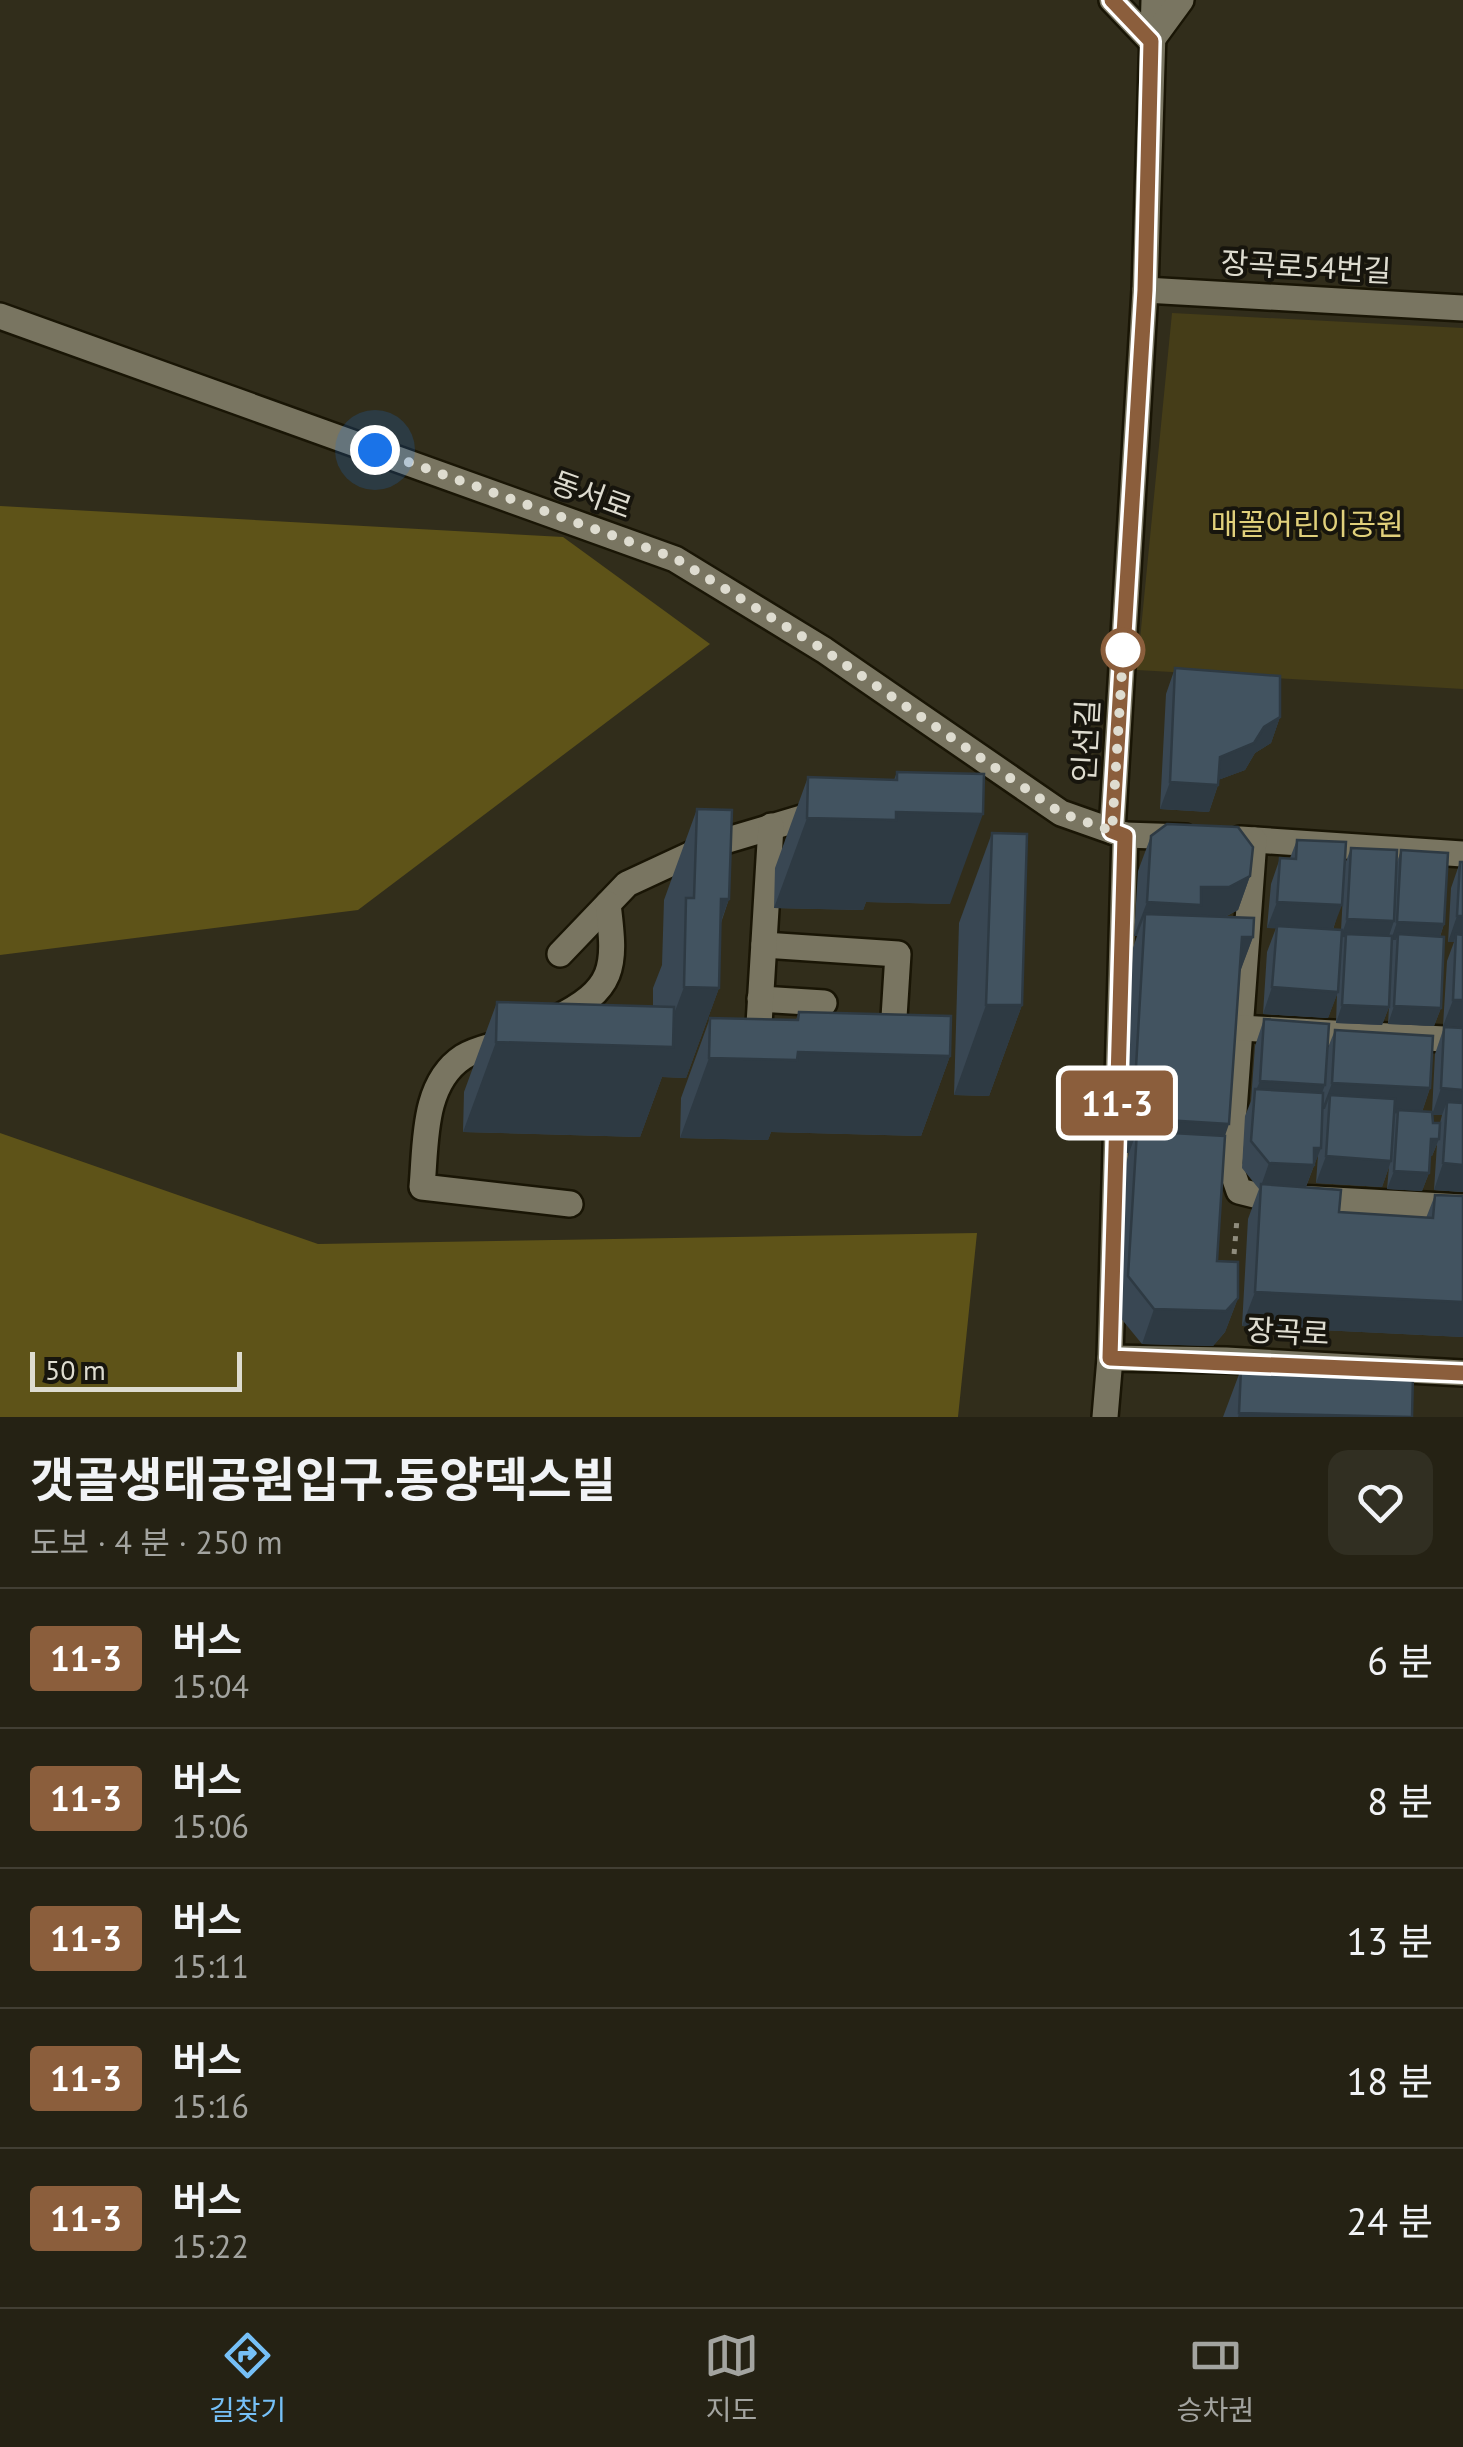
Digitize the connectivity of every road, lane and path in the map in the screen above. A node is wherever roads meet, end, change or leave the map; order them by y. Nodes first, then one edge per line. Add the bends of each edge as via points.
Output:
1 (1112, 0) edge
2 (1154, 0) edge
3 (1181, 0) edge
4 (1151, 41) junction
5 (1145, 290) junction
6 (1463, 308) edge
7 (0, 316) edge
8 (997, 769) junction
9 (967, 777) edge
10 (840, 808) edge
11 (771, 826) junction
12 (1118, 833) junction
13 (1254, 840) junction
14 (1463, 854) edge
15 (608, 904) junction
16 (764, 945) junction
17 (560, 954) dead end
18 (760, 999) junction
19 (824, 1004) dead end
20 (1240, 1028) junction
21 (1463, 1040) edge
22 (796, 1043) edge
23 (873, 1048) edge
24 (1239, 1190) junction
25 (570, 1204) dead end
26 (1463, 1207) edge
27 (1232, 1285) edge
28 (1110, 1358) junction
29 (1463, 1373) edge
30 (1105, 1417) edge

1 - 4 street
2 - 4 street, 인선길
3 - 4 street
4 - 5 street, 인선길
5 - 6 street, 장곡로54번길
5 - 12 street, 인선길
7 - 8 street, 동서로 via 675,558
8 - 9 street
8 - 12 street, 동서로 via 1061,813
10 - 11 street
11 - 15 street via 627,884
11 - 16 street
12 - 13 street, 동서로
12 - 28 street, 인선길
13 - 14 street, 동서로
13 - 20 street
15 - 17 street
15 - 25 street via 615,956 600,988 568,1013 464,1057 441,1080 429,1114 422,1187
16 - 18 street
16 - 23 street via 898,954 892,1049
18 - 19 street
18 - 22 street via 758,1041
20 - 21 street
20 - 24 street via 1230,1165
24 - 26 street
24 - 27 path
28 - 29 street, 장곡로
28 - 30 street, 인선길

